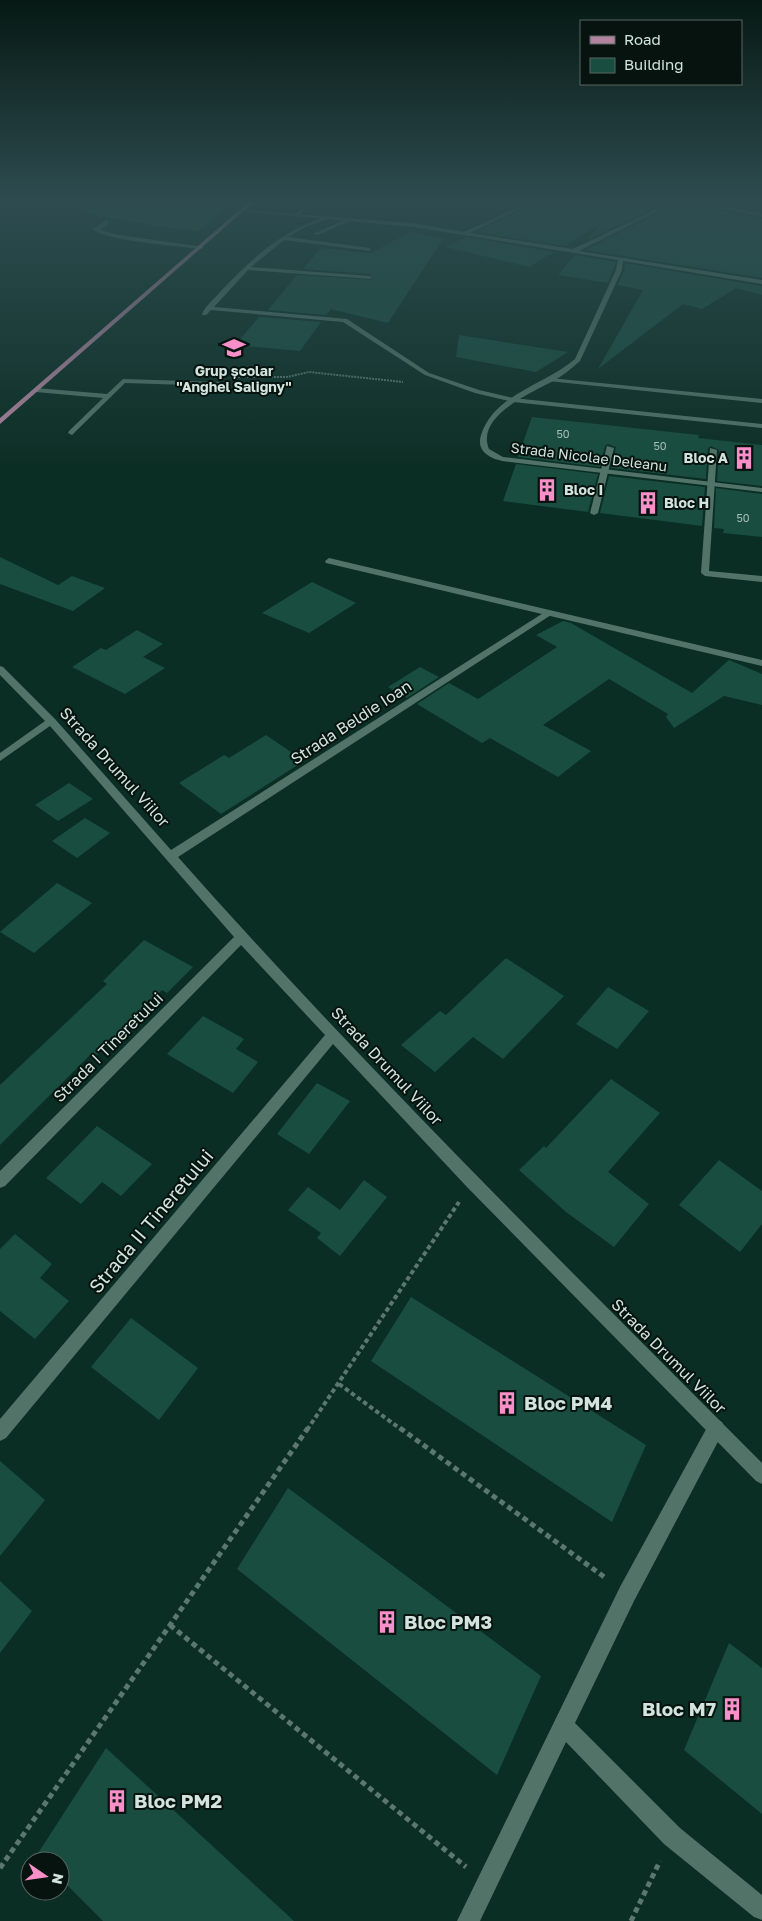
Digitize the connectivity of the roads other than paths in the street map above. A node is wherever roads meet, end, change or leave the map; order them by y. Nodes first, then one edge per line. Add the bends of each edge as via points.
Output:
1 (152, 290) edge
2 (226, 290) edge
3 (610, 290) edge
4 (209, 308) junction
5 (204, 314) dead end
6 (550, 380) junction
7 (219, 384) dead end
8 (36, 390) junction
9 (109, 396) junction
10 (513, 400) junction
11 (762, 401) edge
12 (0, 422) edge
13 (762, 426) edge
14 (72, 434) dead end
15 (610, 448) dead end
16 (713, 450) dead end
17 (605, 472) junction
18 (710, 484) junction
19 (762, 490) edge
20 (594, 513) dead end
21 (329, 562) dead end
22 (762, 579) edge
23 (548, 612) junction
24 (762, 663) edge
25 (0, 669) edge
26 (51, 721) junction
27 (0, 758) edge
28 (171, 856) junction
29 (242, 937) junction
30 (333, 1035) junction
31 (0, 1181) edge
32 (716, 1428) junction
33 (0, 1432) edge
34 (762, 1475) edge
35 (563, 1725) junction
36 (762, 1909) edge
37 (468, 1921) edge

1 - 8 main road
2 - 4 street
3 - 6 street, Strada Nicolae Deleanu via 578,360 568,371
4 - 5 street
4 - 10 street via 345,320 427,374 477,392
6 - 10 street, Strada Nicolae Deleanu
6 - 11 street
7 - 9 street via 123,381
8 - 9 street
8 - 12 main road
9 - 14 street
10 - 13 street
10 - 17 street, Strada Nicolae Deleanu via 495,413 484,431 483,443 490,455
15 - 17 street
16 - 18 street
17 - 18 street, Strada Nicolae Deleanu
17 - 20 street
18 - 19 street, Strada Nicolae Deleanu
18 - 22 street via 705,572
21 - 23 street
23 - 24 street
23 - 28 street, Strada Beldie Ioan
25 - 26 street, Strada Drumul Viilor
26 - 27 street
26 - 28 street, Strada Drumul Viilor
28 - 29 street, Strada Drumul Viilor
29 - 30 street, Strada Drumul Viilor
29 - 31 street, Strada I Tineretului
30 - 32 street, Strada Drumul Viilor via 472,1182
30 - 33 street, Strada II Tineretului
32 - 34 street, Strada Drumul Viilor
32 - 35 street via 627,1594
35 - 36 street via 672,1836
35 - 37 street

